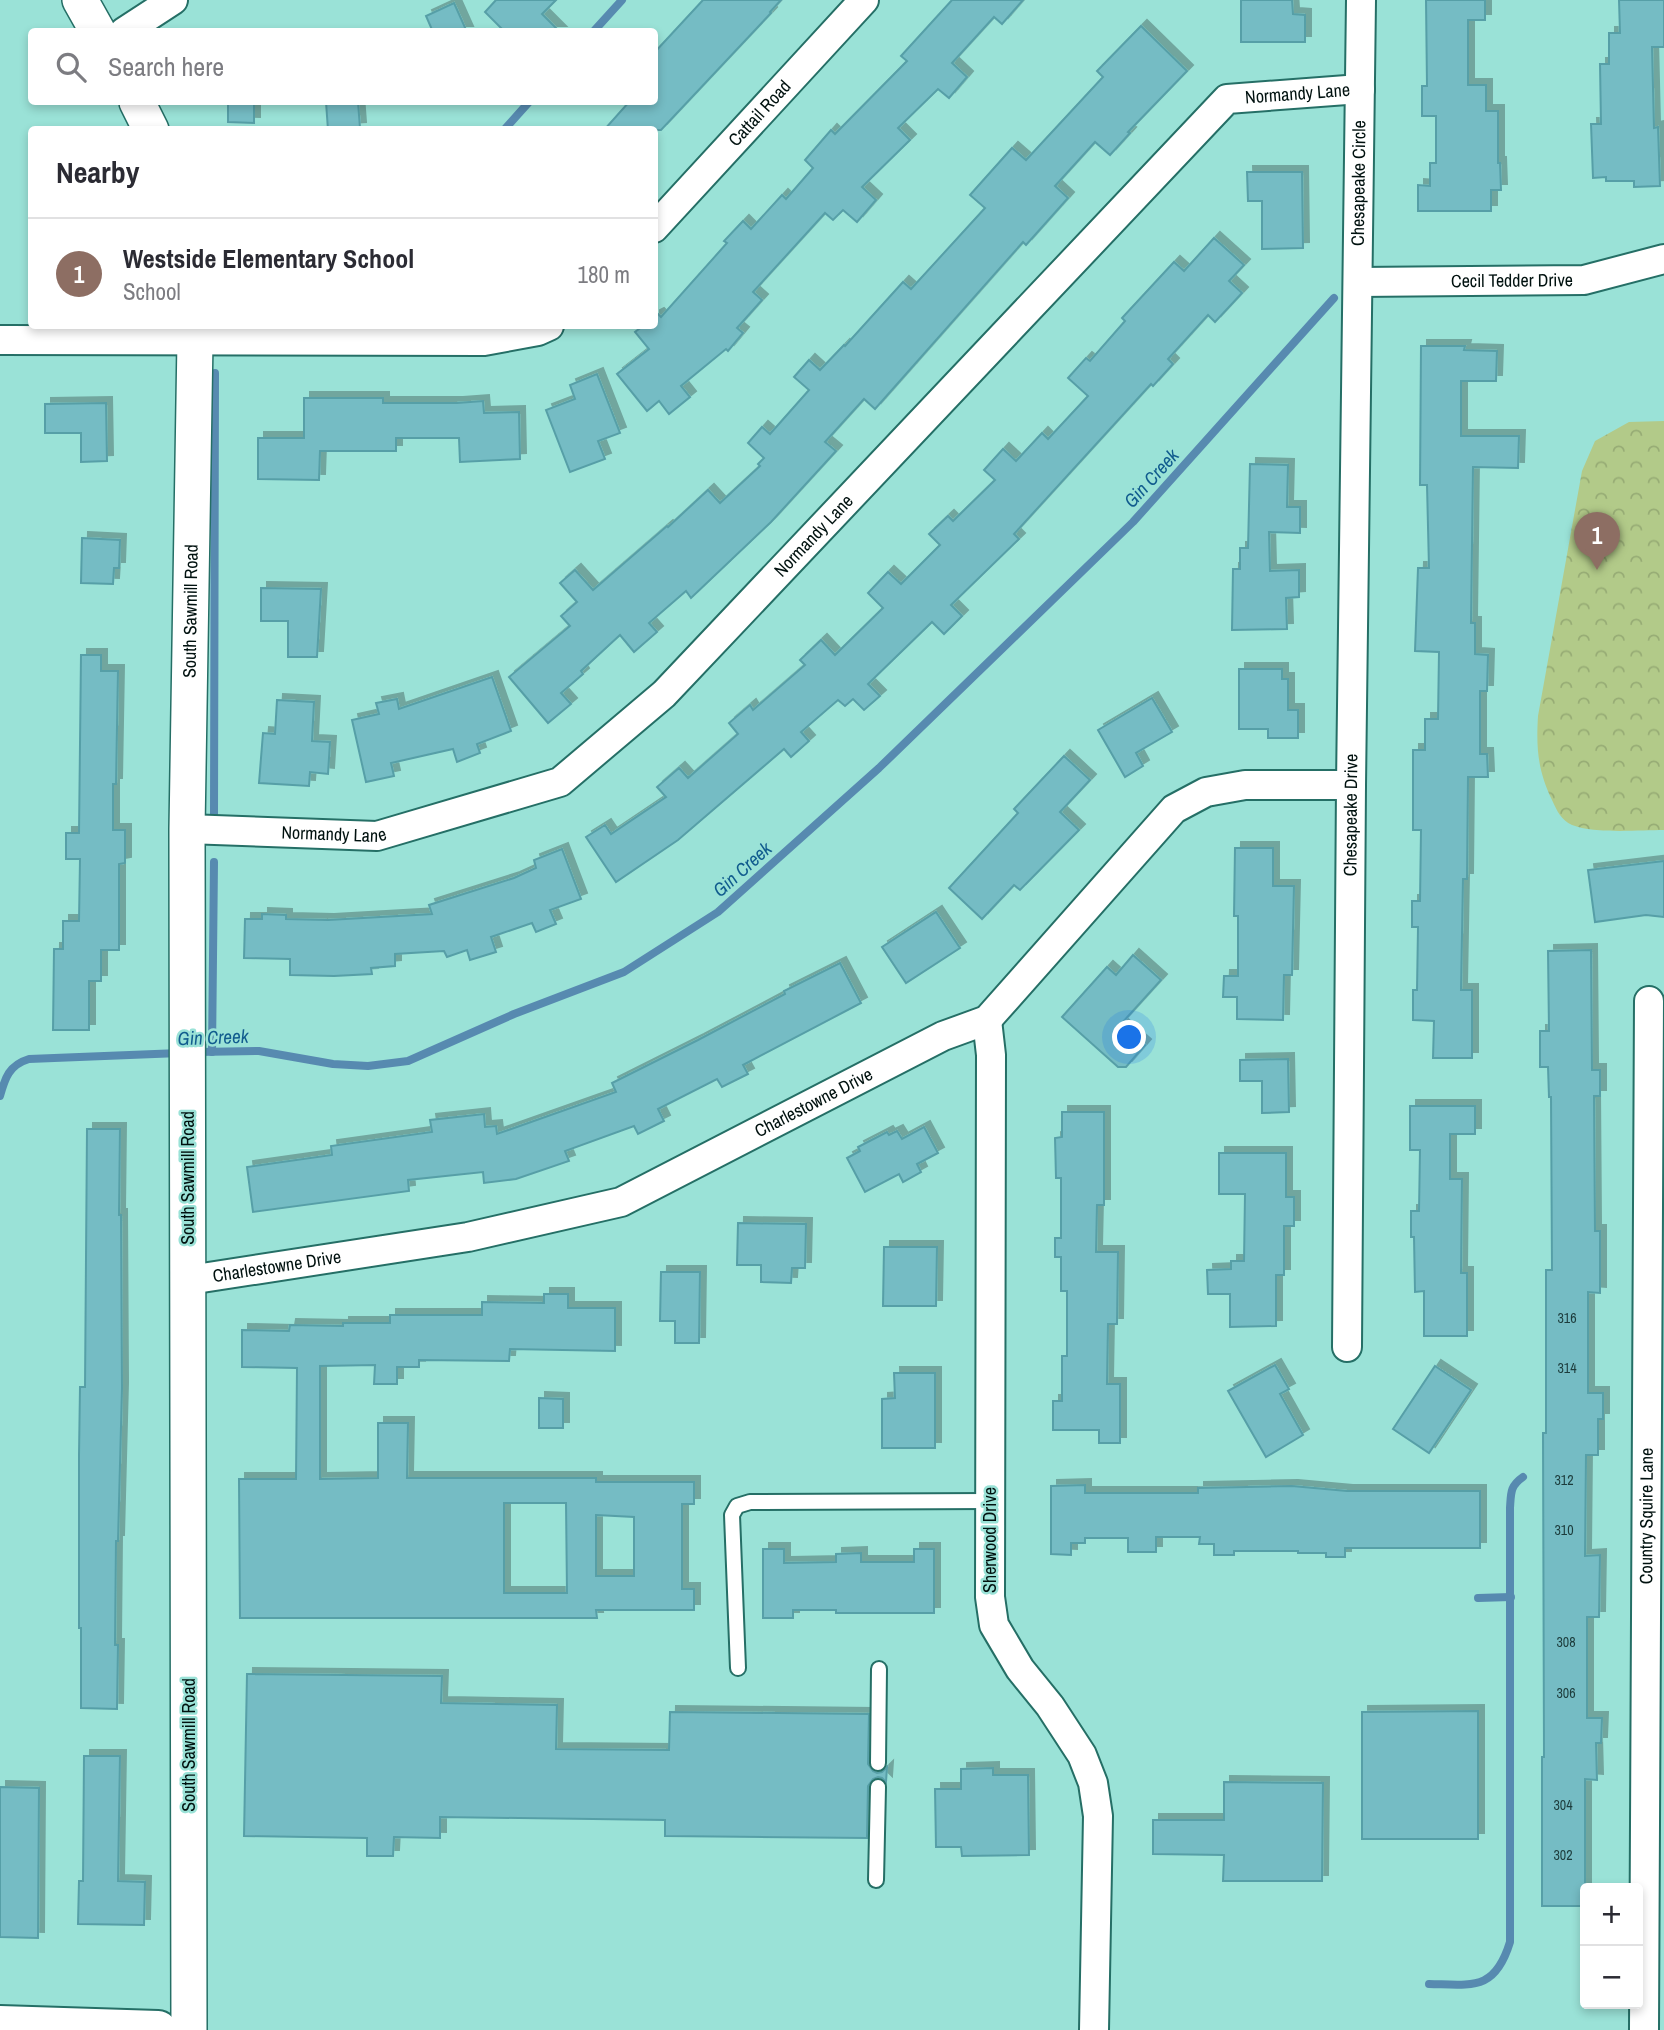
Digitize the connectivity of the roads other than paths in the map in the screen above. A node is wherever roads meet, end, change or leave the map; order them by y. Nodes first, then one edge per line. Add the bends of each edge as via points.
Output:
1 (80, 0) edge
2 (173, 0) edge
3 (863, 0) edge
4 (1361, 0) edge
5 (96, 28) edge
6 (130, 28) edge
7 (1360, 89) junction
8 (138, 105) edge
9 (149, 126) edge
10 (658, 224) edge
11 (1664, 259) edge
12 (1358, 282) junction
13 (542, 329) edge
14 (194, 333) edge
15 (0, 340) edge
16 (1351, 785) junction
17 (187, 829) junction
18 (1649, 1001) dead end
19 (987, 1020) junction
20 (189, 1280) junction
21 (1347, 1347) dead end
22 (990, 1501) junction
23 (738, 1668) dead end
24 (879, 1669) dead end
25 (878, 1763) dead end
26 (878, 1787) dead end
27 (876, 1880) dead end
28 (0, 2025) edge
29 (158, 2030) edge
30 (189, 2030) edge
31 (1094, 2030) edge
32 (1644, 2030) edge

1 - 5 street
2 - 6 street
3 - 10 street, Cattail Road
4 - 7 street, Chesapeake Circle
7 - 12 street, Chesapeake Circle
7 - 17 street, Normandy Lane via 1227,99 664,694 560,782 377,836
8 - 9 street
11 - 12 street, Cecil Tedder Drive via 1584,280
12 - 16 street, Chesapeake Drive
13 - 14 street via 484,341
14 - 15 street
14 - 17 street, South Sawmill Road
16 - 19 street, Charlestowne Drive via 1245,785 1206,792 1174,809
16 - 21 street, Chesapeake Drive
17 - 20 street, South Sawmill Road
18 - 32 street, Country Squire Lane
19 - 20 street, Charlestowne Drive via 943,1036 621,1202 468,1237
19 - 22 street, Sherwood Drive via 991,1055
20 - 30 street, South Sawmill Road
22 - 23 lane via 737,1506 732,1515
22 - 31 street, Sherwood Drive via 990,1597 995,1625 1020,1670 1082,1755 1093,1783 1098,1816
24 - 25 lane
26 - 27 lane
28 - 29 main road

